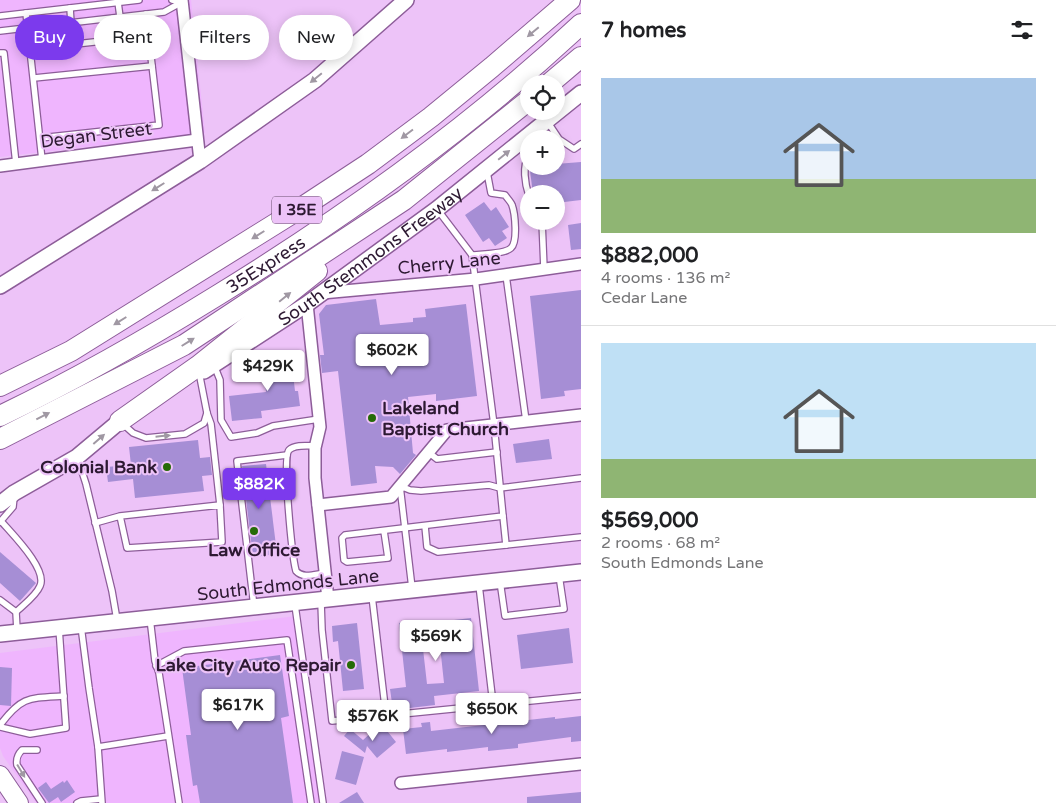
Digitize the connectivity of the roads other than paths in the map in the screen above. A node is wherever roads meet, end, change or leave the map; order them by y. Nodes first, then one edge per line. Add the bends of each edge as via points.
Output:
1 (139, 0) edge
2 (406, 0) edge
3 (570, 0) edge
4 (179, 1) edge
5 (118, 2) junction
6 (70, 8) junction
7 (26, 13) joint
8 (146, 14) joint
9 (70, 15) edge
10 (120, 15) edge
11 (137, 15) edge
12 (0, 16) edge
13 (581, 24) edge
14 (15, 29) edge
15 (0, 31) edge
16 (0, 53) edge
17 (581, 57) edge
18 (32, 60) edge
19 (151, 60) edge
20 (152, 66) junction
21 (559, 75) edge
22 (34, 78) junction
23 (0, 84) edge
24 (7, 84) junction
25 (581, 94) edge
26 (565, 106) edge
27 (520, 107) edge
28 (547, 120) joint
29 (535, 130) edge
30 (40, 138) junction
31 (197, 140) junction
32 (520, 143) edge
33 (581, 144) edge
34 (42, 160) junction
35 (200, 161) junction
36 (16, 164) junction
37 (0, 166) edge
38 (486, 170) junction
39 (404, 200) junction
40 (437, 209) junction
41 (542, 230) edge
42 (472, 255) junction
43 (581, 264) edge
44 (544, 269) junction
45 (506, 275) junction
46 (476, 279) junction
47 (0, 286) edge
48 (321, 293) junction
49 (308, 304) junction
50 (204, 368) junction
51 (0, 386) edge
52 (207, 413) junction
53 (581, 415) edge
54 (0, 416) edge
55 (319, 419) junction
56 (120, 421) junction
57 (526, 421) junction
58 (494, 425) junction
59 (0, 439) edge
60 (316, 446) junction
61 (428, 452) junction
62 (497, 452) junction
63 (287, 456) junction
64 (77, 458) junction
65 (581, 478) edge
66 (400, 486) junction
67 (500, 488) junction
68 (14, 493) junction
69 (0, 504) edge
70 (220, 505) junction
71 (318, 505) junction
72 (120, 516) junction
73 (503, 516) junction
74 (0, 521) edge
75 (95, 523) junction
76 (425, 526) junction
77 (405, 528) junction
78 (384, 531) junction
79 (581, 537) edge
80 (506, 545) junction
81 (581, 572) edge
82 (325, 573) junction
83 (559, 575) junction
84 (500, 581) junction
85 (479, 583) junction
86 (412, 590) junction
87 (372, 594) junction
88 (0, 600) edge
89 (324, 600) junction
90 (295, 603) junction
91 (254, 607) junction
92 (16, 612) junction
93 (150, 618) junction
94 (118, 622) junction
95 (81, 626) junction
96 (59, 628) junction
97 (17, 632) junction
98 (0, 634) edge
99 (156, 666) junction
100 (64, 696) junction
101 (581, 696) edge
102 (493, 704) junction
103 (386, 715) junction
104 (0, 726) edge
105 (168, 736) junction
106 (98, 747) junction
107 (36, 750) dead end
108 (581, 764) edge
109 (0, 775) edge
110 (401, 783) dead end
111 (102, 801) edge
112 (19, 803) edge
113 (42, 803) edge
114 (77, 803) edge
115 (179, 803) edge
116 (311, 803) edge
117 (323, 803) edge

1 - 5 lane
2 -> 35 main road via 315,80
3 -> 51 highway, I 35E via 431,117 368,164 71,351
4 - 8 lane via 164,12
4 - 31 street
5 - 6 lane
5 - 10 lane
6 - 7 lane
6 - 9 lane
7 - 12 lane
8 - 11 lane
13 - 54 highway, 35Express via 456,129 327,226 159,332
14 - 15 lane
16 - 24 lane via 4,52
17 - 21 highway
18 - 22 lane
19 - 20 lane
20 - 22 lane
20 - 30 lane via 159,125
22 - 30 lane
23 - 24 lane
24 - 36 lane
25 - 26 main road, South Stemmons Freeway
27 - 39 highway, South Stemmons Freeway / I 35E
28 - 29 main road, South Stemmons Freeway
28 - 33 lane via 559,139 574,149
30 - 34 lane
31 - 34 street, Degan Street
31 - 35 street
38 -> 32 main road, South Stemmons Freeway
34 - 36 street, Degan Street
35 -> 47 main road
36 - 37 street, Degan Street
38 - 40 main road, South Stemmons Freeway
38 - 42 lane via 491,193 505,195 512,206 515,243 505,252
50 -> 39 highway
59 -> 39 highway, South Stemmons Freeway / I 35E via 184,344
40 - 42 lane
40 - 48 main road, South Stemmons Freeway
41 - 44 lane
42 - 46 lane
43 - 44 street, Cherry Lane
44 - 45 street, Cherry Lane
45 - 46 street, Cherry Lane
45 - 57 lane
46 - 48 street, Cherry Lane
46 - 58 lane
48 - 49 main road, South Stemmons Freeway
49 - 50 main road, South Stemmons Freeway
49 - 55 street
50 - 52 lane
50 - 55 lane via 220,380 221,420 231,437
50 - 56 highway
56 -> 52 lane via 133,434 146,438 185,434 204,423
52 - 70 lane via 214,442
53 - 57 street
55 - 60 street
64 -> 56 main road
57 - 58 street
58 - 61 street via 447,430
58 - 62 lane
60 - 63 lane via 291,448
60 - 71 street
61 - 62 lane via 437,459
61 - 66 street
62 - 67 lane
63 - 82 lane via 296,571 304,576
63 - 91 lane via 237,461
64 - 68 main road
64 - 75 lane
65 - 67 lane
66 - 67 lane via 421,491 489,485
66 - 71 street via 391,497
66 - 77 lane
67 - 73 lane
68 - 69 main road
68 - 74 lane via 13,507
70 - 72 lane
70 - 72 lane via 222,542 127,548
71 - 82 street
72 - 75 lane
73 - 76 lane
73 - 80 lane
74 - 92 lane via 35,561 41,582 40,588
75 - 94 lane
76 - 77 lane
76 - 80 lane via 427,547 438,552
77 - 78 lane
77 - 86 lane
78 - 78 lane via 388,558 344,560 344,536
79 - 80 lane
81 - 83 main road, South Edmonds Lane
82 - 89 street
83 - 84 main road, South Edmonds Lane
83 - 84 lane via 564,609 505,616
84 - 85 main road, South Edmonds Lane
85 - 86 main road, South Edmonds Lane
85 - 102 lane
86 - 87 main road, South Edmonds Lane
87 - 89 main road, South Edmonds Lane
87 - 103 lane
88 - 92 lane
89 - 90 main road, South Edmonds Lane
89 - 103 lane via 322,630 332,721
90 - 91 main road, South Edmonds Lane
90 - 117 lane
91 - 93 main road, South Edmonds Lane
92 - 97 lane
93 - 94 main road, South Edmonds Lane
93 - 99 lane
94 - 95 main road, South Edmonds Lane
95 - 96 main road, South Edmonds Lane
95 - 106 lane
96 - 97 main road, South Edmonds Lane
96 - 100 lane
97 - 98 main road, South Edmonds Lane
99 - 105 lane
99 - 116 lane via 184,651 287,640
100 - 104 lane via 35,698 20,703
100 - 104 lane via 66,728 30,734
101 - 102 lane
102 - 103 lane
105 - 106 lane
105 - 115 lane
106 - 111 lane
107 -> 113 lane via 22,750 16,759
108 - 110 street
109 - 112 main road
111 - 114 lane

